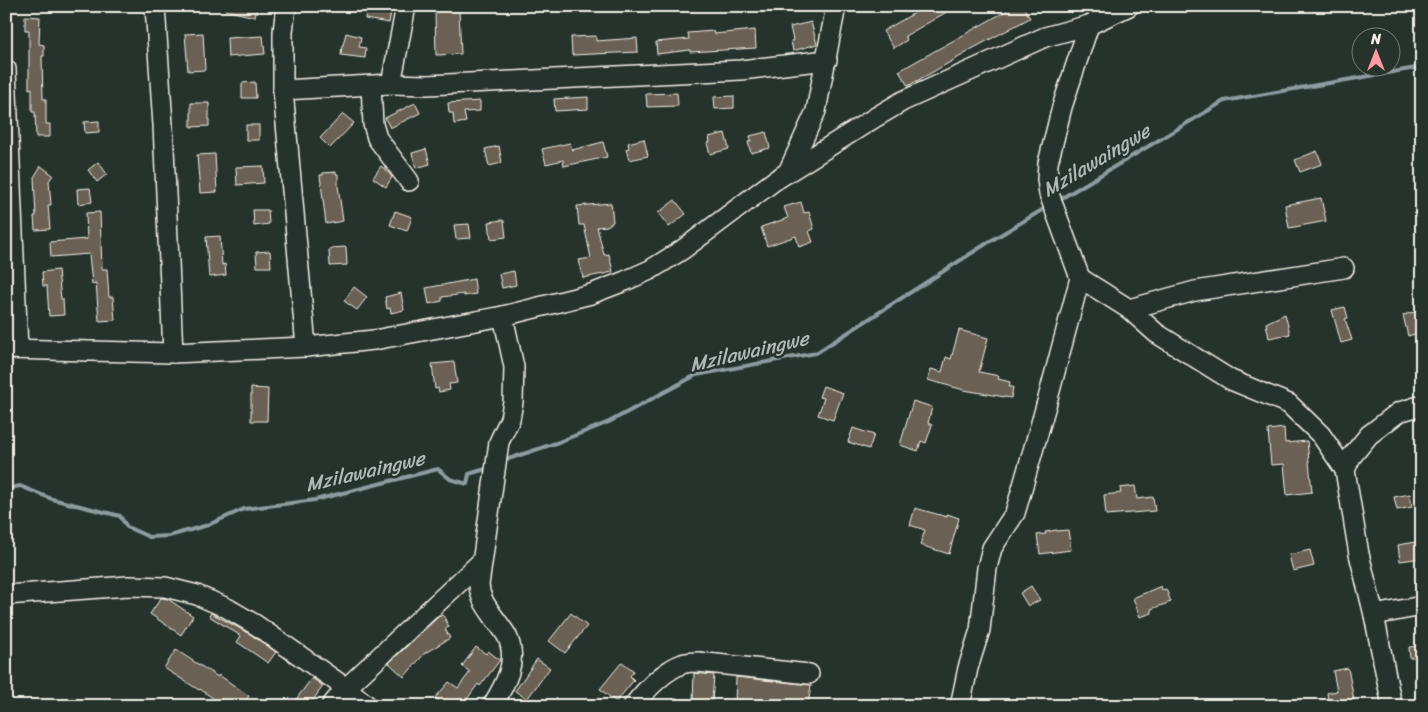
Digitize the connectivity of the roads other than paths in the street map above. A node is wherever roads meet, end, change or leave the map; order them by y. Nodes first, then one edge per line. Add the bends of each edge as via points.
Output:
1 (155, 6) edge
2 (286, 6) edge
3 (406, 6) edge
4 (836, 6) edge
5 (1129, 6) edge
6 (1089, 25) junction
7 (826, 60) junction
8 (6, 69) edge
9 (391, 84) junction
10 (371, 86) junction
11 (283, 90) junction
12 (788, 172) junction
13 (409, 181) dead end
14 (1344, 268) dead end
15 (1080, 278) junction
16 (1129, 309) junction
17 (503, 316) junction
18 (306, 348) junction
19 (12, 349) edge
20 (173, 353) junction
21 (1422, 405) edge
22 (1345, 470) junction
23 (482, 561) junction
24 (6, 595) edge
25 (1422, 606) edge
26 (1374, 615) junction
27 (809, 674) dead end
28 (346, 688) junction
29 (331, 706) edge
30 (368, 706) edge
31 (492, 706) edge
32 (633, 706) edge
33 (960, 706) edge
34 (1392, 706) edge

1 - 20 street
2 - 11 street
3 - 9 street
4 - 7 street
5 - 6 street
6 - 12 street via 1044,37 904,101
6 - 15 street via 1062,107 1047,179 1049,194
7 - 9 street via 741,70
7 - 12 street via 816,111
8 - 19 street
9 - 10 street
10 - 11 street
10 - 13 street via 377,138
11 - 18 street
12 - 17 street via 650,270 591,294
14 - 16 street via 1195,291
15 - 16 street
15 - 33 street via 1015,513 990,555 980,630
16 - 22 street via 1156,333 1231,380 1289,404 1321,435
17 - 18 street via 383,339
17 - 23 street via 514,367 513,402 510,419 499,442
18 - 20 street
19 - 20 street
21 - 22 street via 1400,412 1369,435
22 - 26 street via 1359,554
23 - 28 street
23 - 31 street via 480,592 486,607 506,635 511,658 507,680
24 - 28 street via 128,586 165,587 197,595 256,625
25 - 26 street
26 - 34 street
27 - 32 street via 684,663 655,682
28 - 29 street
28 - 30 street

